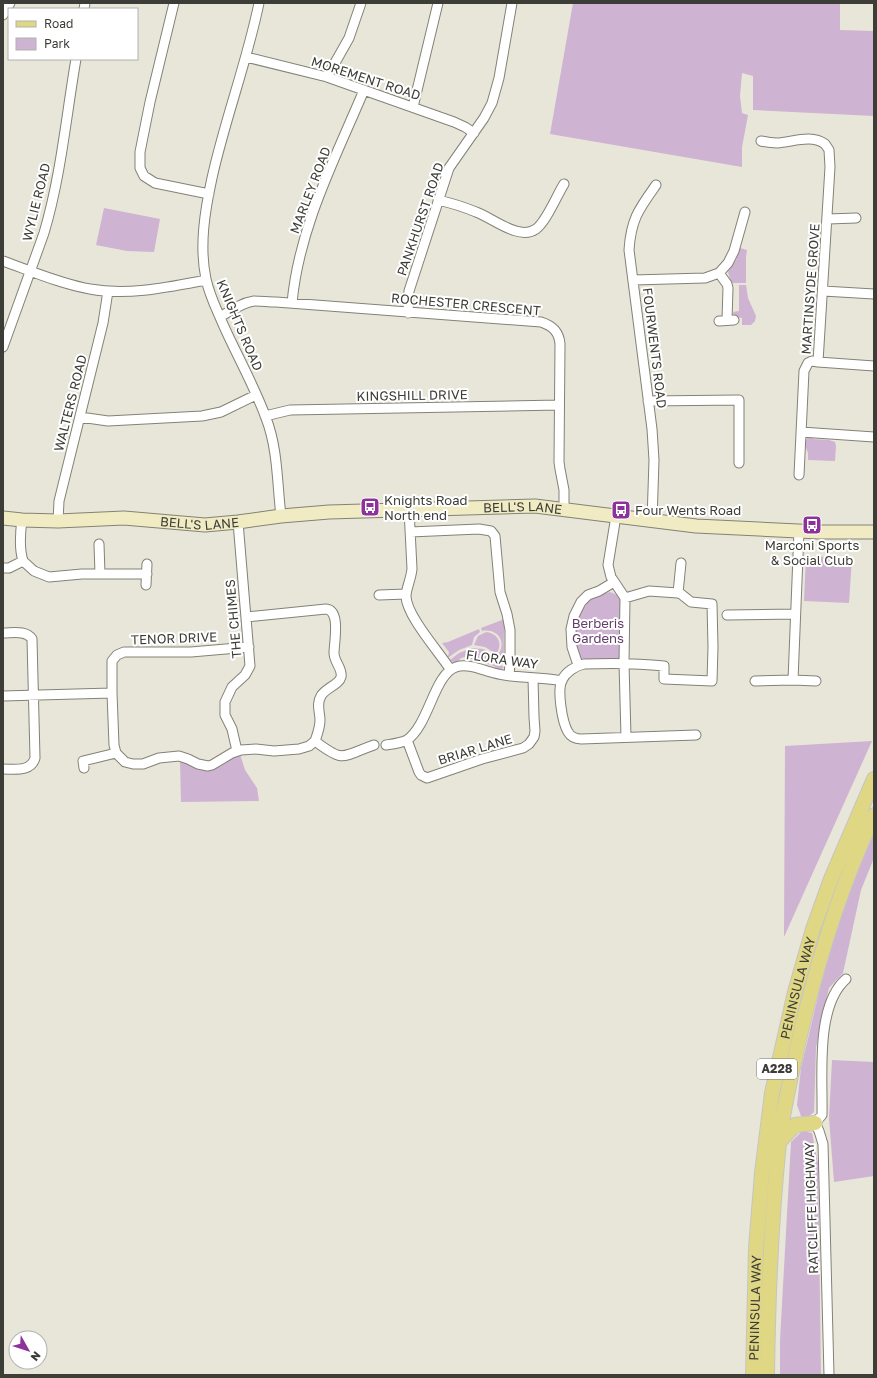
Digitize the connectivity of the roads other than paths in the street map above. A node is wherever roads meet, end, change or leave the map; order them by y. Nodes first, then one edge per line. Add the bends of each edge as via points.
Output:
1 (10, 3) edge
2 (174, 3) edge
3 (259, 3) edge
4 (362, 3) edge
5 (438, 3) edge
6 (512, 3) edge
7 (3, 15) edge
8 (246, 57) junction
9 (76, 60) edge
10 (327, 77) junction
11 (364, 90) junction
12 (413, 107) junction
13 (474, 133) junction
14 (761, 141) dead end
15 (564, 184) dead end
16 (656, 185) dead end
17 (209, 194) junction
18 (438, 200) junction
19 (745, 212) dead end
20 (856, 218) dead end
21 (828, 219) junction
22 (3, 261) edge
23 (30, 270) junction
24 (719, 273) junction
25 (206, 280) junction
26 (633, 280) junction
27 (108, 291) junction
28 (823, 291) junction
29 (874, 294) edge
30 (292, 303) junction
31 (408, 313) junction
32 (220, 317) junction
33 (726, 321) dead end
34 (3, 347) edge
35 (818, 362) junction
36 (874, 366) edge
37 (256, 395) junction
38 (648, 401) junction
39 (559, 405) junction
40 (265, 416) junction
41 (80, 417) junction
42 (800, 432) junction
43 (874, 437) edge
44 (739, 463) dead end
45 (799, 475) dead end
46 (409, 509) junction
47 (564, 509) junction
48 (281, 516) junction
49 (616, 516) junction
50 (3, 518) edge
51 (22, 520) junction
52 (58, 521) junction
53 (652, 521) junction
54 (238, 522) junction
55 (799, 531) junction
56 (410, 532) junction
57 (874, 532) edge
58 (99, 544) dead end
59 (24, 561) junction
60 (681, 563) dead end
61 (147, 564) dead end
62 (3, 568) edge
63 (100, 574) junction
64 (147, 574) junction
65 (614, 582) junction
66 (146, 585) dead end
67 (678, 593) junction
68 (406, 594) junction
69 (379, 595) dead end
70 (625, 598) junction
71 (795, 614) junction
72 (727, 615) dead end
73 (246, 617) junction
74 (3, 633) edge
75 (249, 647) junction
76 (624, 663) junction
77 (578, 665) junction
78 (450, 669) junction
79 (509, 676) junction
80 (533, 678) junction
81 (794, 680) junction
82 (562, 681) junction
83 (755, 681) dead end
84 (816, 681) dead end
85 (112, 693) junction
86 (34, 695) junction
87 (3, 696) edge
88 (696, 735) dead end
89 (626, 738) junction
90 (407, 740) junction
91 (315, 741) junction
92 (374, 745) dead end
93 (386, 745) dead end
94 (237, 751) junction
95 (116, 753) junction
96 (84, 768) dead end
97 (3, 769) edge
98 (874, 779) edge
99 (874, 815) edge
100 (846, 979) dead end
101 (788, 1087) junction
102 (808, 1123) junction
103 (780, 1142) junction
104 (753, 1375) edge
105 (767, 1375) edge
106 (829, 1375) edge

1 - 7 street
2 - 17 street via 150,102 140,152 140,168 144,176 155,184
3 - 8 street, KNIGHTS ROAD
4 - 10 street via 349,38
5 - 12 street
6 - 13 street, PANKHURST ROAD via 495,94
8 - 10 street, MOREMENT ROAD
8 - 17 street, KNIGHTS ROAD via 221,139
9 - 23 street, WYLIE ROAD via 53,200
10 - 11 street, MOREMENT ROAD
11 - 12 street, MOREMENT ROAD
11 - 30 street, MARLEY ROAD via 307,229 297,268
12 - 13 street, MOREMENT ROAD
13 - 18 street, PANKHURST ROAD via 449,168
14 - 21 street via 778,143 807,139 820,140 825,144 829,150 830,166
15 - 18 street via 540,225 528,232 512,230 477,212
16 - 26 street, FOURWENTS ROAD via 639,209 632,228 629,250
17 - 25 street, KNIGHTS ROAD via 204,244
18 - 31 street, PANKHURST ROAD via 409,291
19 - 24 street via 734,251
20 - 21 street, MARTINSYDE GROVE
21 - 28 street, MARTINSYDE GROVE
22 - 23 street
23 - 27 street via 78,286
23 - 34 street, WYLIE ROAD
24 - 26 street via 705,278
24 - 33 street via 728,288
25 - 27 street via 145,290
25 - 32 street, KNIGHTS ROAD
26 - 38 street, FOURWENTS ROAD
27 - 41 street, WALTERS ROAD via 103,323
28 - 29 street
28 - 35 street, MARTINSYDE GROVE
30 - 31 street, ROCHESTER CRESCENT
30 - 32 street, ROCHESTER CRESCENT via 254,301 238,306
31 - 39 street, ROCHESTER CRESCENT via 541,322 550,326 558,333 560,344
32 - 37 street, KNIGHTS ROAD
35 - 36 street
35 - 42 street, MARTINSYDE GROVE via 808,363 804,371
37 - 40 street, KNIGHTS ROAD
37 - 41 street via 221,412 202,416 108,421
38 - 44 street via 739,400
38 - 53 street, FOURWENTS ROAD via 653,445
39 - 40 street, KINGSHILL DRIVE via 290,410
39 - 47 street, ROCHESTER CRESCENT via 560,469
40 - 48 street, KNIGHTS ROAD via 273,441
41 - 52 street, WALTERS ROAD via 59,501
42 - 43 street
42 - 45 street, MARTINSYDE GROVE
46 - 47 street, BELL'S LANE via 535,506
46 - 48 street, BELL'S LANE
46 - 56 street
47 - 49 street, BELL'S LANE
48 - 54 street, BELL'S LANE
49 - 53 street, BELL'S LANE
49 - 65 street via 608,565
50 - 51 street, BELL'S LANE
51 - 52 street, BELL'S LANE
51 - 59 street via 20,542
52 - 54 street, BELL'S LANE via 118,518 205,525
53 - 55 street, BELL'S LANE via 718,528
54 - 73 street, THE CHIMES
55 - 57 street, BELL'S LANE
55 - 71 street
56 - 68 street via 412,569
56 - 79 street via 479,529 491,531 495,536 500,592 510,630
58 - 63 street
59 - 62 street
59 - 63 street via 34,572 48,577
60 - 67 street
61 - 64 street
63 - 64 street
64 - 66 street
65 - 70 street
65 - 77 street via 588,595 574,616 571,629 572,647
67 - 70 street via 649,591
67 - 76 street via 691,602 712,604 712,681 664,679 664,666
68 - 69 street
68 - 78 street via 412,615
70 - 76 street
71 - 72 street
71 - 81 street
73 - 75 street, THE CHIMES
73 - 91 street via 326,609 334,614 334,658 341,676 321,696 318,706 320,726
74 - 86 street via 24,633 32,639
75 - 85 street, TENOR DRIVE via 191,652 121,652 115,656 112,664
75 - 94 street, THE CHIMES via 250,669 234,684 225,702 225,715 232,729
76 - 77 street
76 - 89 street
77 - 82 street via 568,672
78 - 79 street, FLORA WAY via 472,666
78 - 90 street, FLORA WAY via 416,731
79 - 80 street, FLORA WAY
80 - 82 street, FLORA WAY
80 - 90 street, BRIAR LANE via 536,731 532,740 523,748 427,778 419,772
81 - 83 street
81 - 84 street
82 - 89 street via 561,704 566,728 571,735 577,739
85 - 86 street
85 - 95 street
86 - 87 street
86 - 97 street via 35,761 27,768
88 - 89 street
90 - 93 street
91 - 92 street via 332,754 340,756 349,756
91 - 94 street via 299,749
94 - 95 street via 208,766 179,756 133,764 121,759
95 - 96 street via 83,761
98 - 104 main road, PENINSULA WAY / A228 via 833,873 813,929 795,992 772,1093 756,1241
99 - 101 main road, PENINSULA WAY / A228 via 827,935 808,999
100 - 102 street, RATCLIFFE HIGHWAY via 835,993 826,1022 822,1048 822,1115
101 - 102 main road via 795,1117
101 - 103 main road, PENINSULA WAY / A228
102 - 103 main road via 795,1126
102 - 106 street, RATCLIFFE HIGHWAY via 820,1131 823,1144
103 - 105 main road, PENINSULA WAY / A228 via 770,1243

